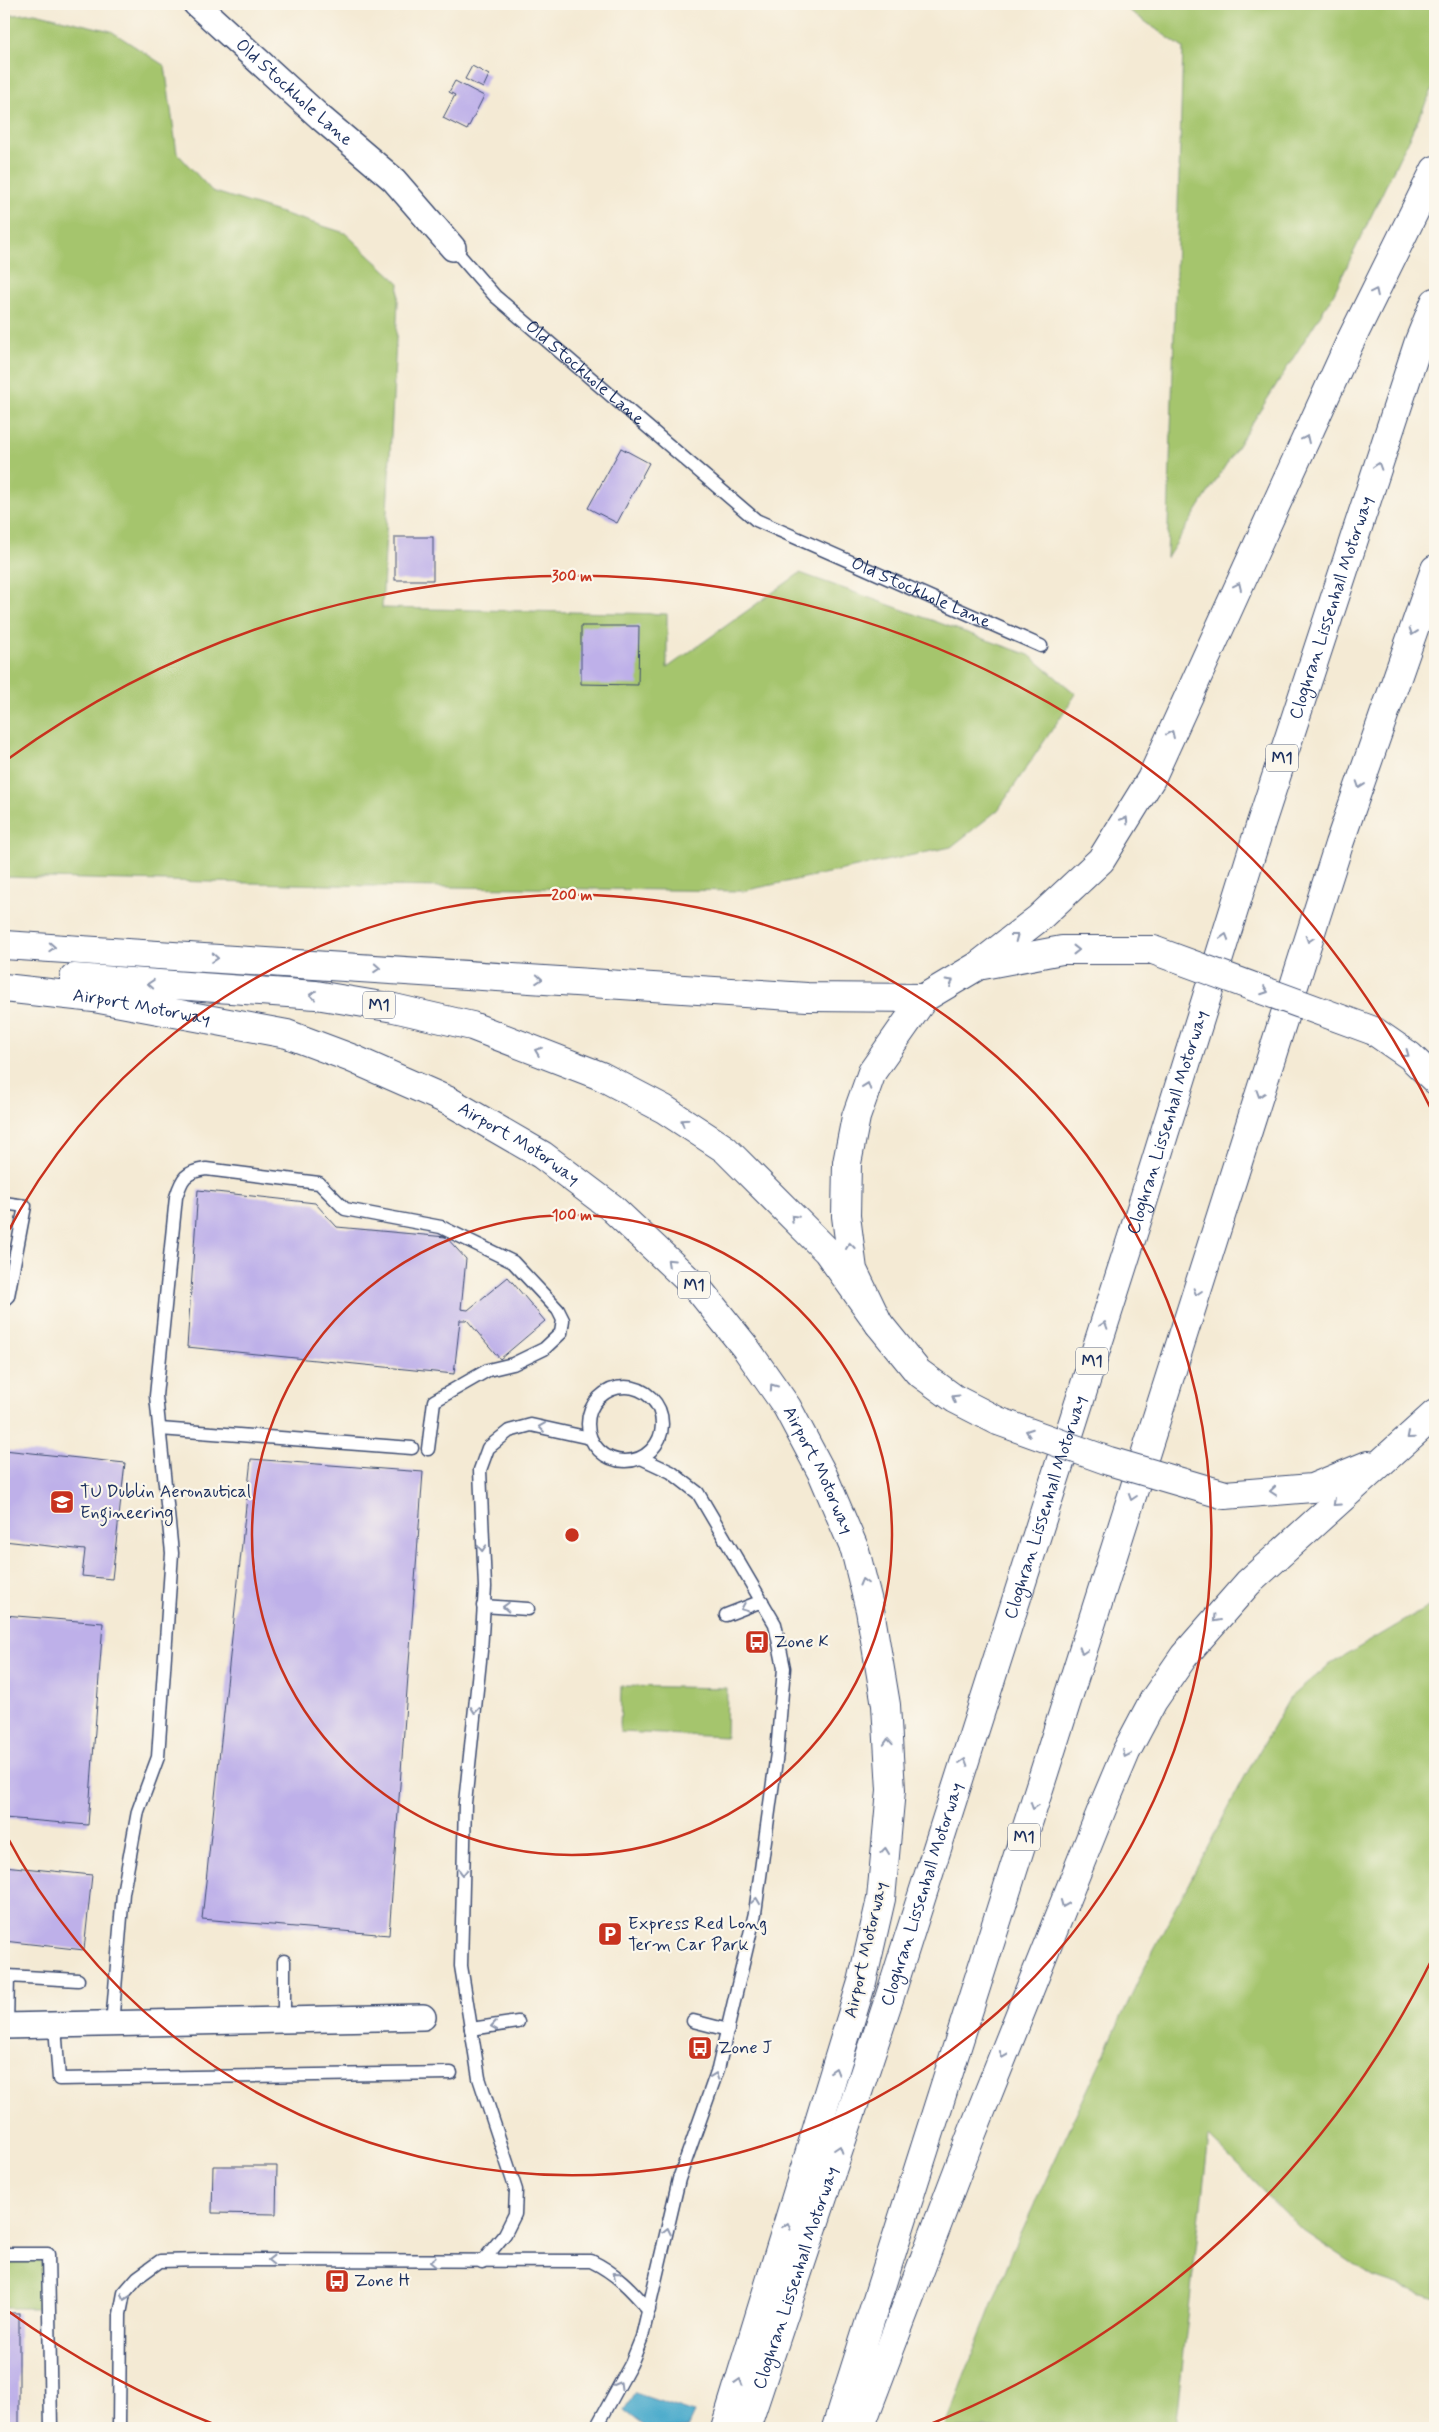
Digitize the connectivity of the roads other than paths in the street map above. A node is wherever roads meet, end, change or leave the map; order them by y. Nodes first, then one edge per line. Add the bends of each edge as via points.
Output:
1 (196, 4) edge
2 (1435, 170) edge
3 (453, 248) joint
4 (1435, 302) edge
5 (1435, 569) edge
6 (1041, 646) dead end
7 (4, 945) edge
8 (976, 966) junction
9 (4, 974) edge
10 (4, 988) edge
11 (924, 998) junction
12 (1435, 1080) edge
13 (4, 1203) edge
14 (4, 1300) edge
15 (879, 1324) junction
16 (1435, 1414) edge
17 (160, 1429) junction
18 (590, 1438) junction
19 (412, 1448) dead end
20 (428, 1449) dead end
21 (641, 1458) junction
22 (1385, 1458) junction
23 (762, 1601) junction
24 (484, 1606) junction
25 (528, 1609) dead end
26 (726, 1615) dead end
27 (284, 1961) dead end
28 (78, 1980) dead end
29 (423, 2017) dead end
30 (284, 2020) junction
31 (693, 2021) dead end
32 (518, 2022) dead end
33 (112, 2025) junction
34 (5, 2026) edge
35 (55, 2026) junction
36 (471, 2029) junction
37 (728, 2030) junction
38 (451, 2073) dead end
39 (4, 2254) edge
40 (482, 2262) junction
41 (649, 2310) junction
42 (51, 2428) edge
43 (119, 2428) edge
44 (596, 2428) edge
45 (725, 2428) edge
46 (746, 2428) edge
47 (836, 2428) edge
48 (860, 2428) edge

1 - 3 street, Old Stockhole Lane via 394,180
8 -> 2 highway via 1039,918 1101,860 1151,779 1350,342
3 - 6 lane, Old Stockhole Lane via 495,296 756,520
46 -> 4 highway, Cloghran Lissenhall Motorway / M1 via 895,1980 1261,823 1419,341
5 -> 47 highway, M1 via 1339,844
7 -> 11 highway, M1 via 807,997
11 -> 8 highway
8 -> 12 highway, bridge via 1062,950 1153,950 1374,1031 1410,1056
15 -> 9 highway, M1 via 827,1250 724,1149 664,1109 601,1076 472,1026 394,1008 316,995
45 -> 10 highway, Airport Motorway / M1 via 862,1982 880,1899 891,1790 886,1705 870,1610 855,1550 823,1476 787,1407 700,1291 611,1207 542,1155 449,1101 287,1034 94,998
15 -> 11 highway via 853,1270 846,1216 847,1163 856,1118 872,1072
13 - 14 lane via 24,1206 8,1296
22 -> 15 highway, bridge via 1312,1488 1225,1495 1110,1461 998,1421 955,1399 918,1372
16 -> 22 highway
17 - 19 lane
17 - 20 lane via 156,1396 176,1197 181,1182 191,1171 206,1169 319,1183 345,1209 441,1227 514,1262 558,1310 563,1320 561,1333 544,1349 514,1364 488,1370 434,1401
17 - 33 lane via 172,1553 158,1757 138,1811 123,1893
18 - 21 lane via 606,1457 624,1461
18 - 21 lane via 588,1414 594,1402 614,1388 638,1389 649,1395 662,1416 659,1440 652,1451
18 -> 24 lane via 531,1425 509,1431 488,1448 480,1470
21 - 23 lane via 671,1472 698,1493
22 -> 48 highway via 1248,1583 1184,1656 1153,1701 1126,1752 1102,1809 971,2136
23 -> 26 lane
37 -> 23 lane via 755,1913 778,1753 784,1678 775,1624
25 -> 24 lane
24 -> 36 lane via 465,1803 461,1966
27 - 30 lane
28 - 34 lane via 8,1976
29 - 30 street
30 - 33 street
31 - 37 lane
32 -> 36 lane
33 - 35 street
34 - 35 street
35 - 38 lane via 59,2080
36 - 40 lane via 479,2078 516,2190 515,2214 505,2234
41 -> 37 lane via 679,2179 718,2070
39 - 42 lane via 48,2254
41 -> 40 lane via 611,2270 591,2261
40 -> 43 lane via 160,2261 138,2277 124,2293 120,2314
44 -> 41 lane via 631,2364

